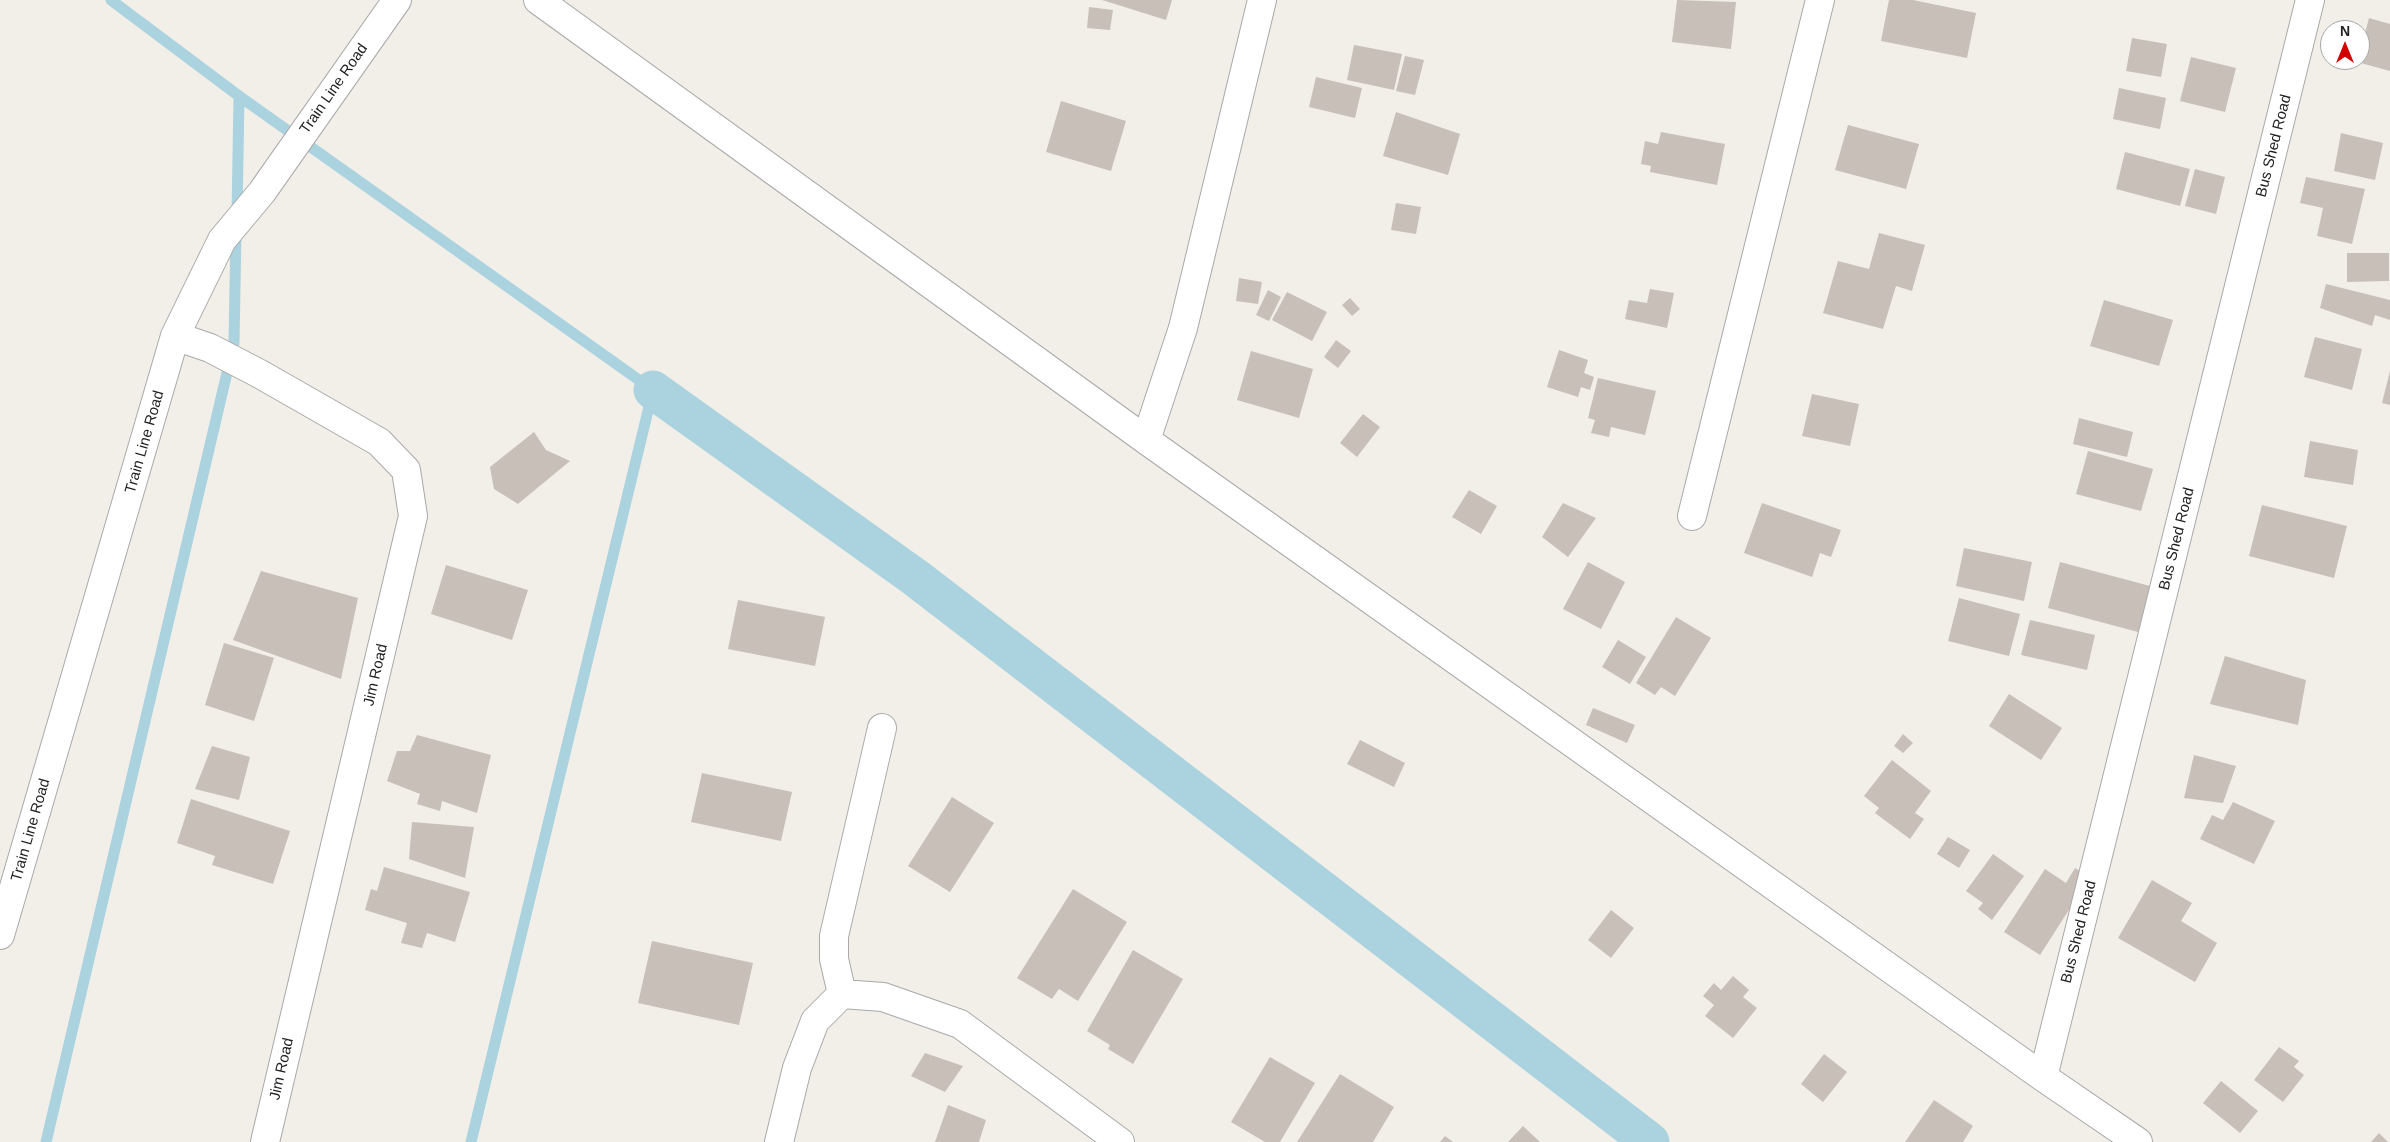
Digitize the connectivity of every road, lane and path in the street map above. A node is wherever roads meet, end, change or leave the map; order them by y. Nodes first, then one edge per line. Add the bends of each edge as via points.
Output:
1 (397, 0) edge
2 (538, 0) edge
3 (1262, 0) edge
4 (1820, 0) edge
5 (2310, 0) edge
6 (175, 336) junction
7 (1146, 440) junction
8 (1692, 516) dead end
9 (882, 728) dead end
10 (0, 935) edge
11 (842, 994) junction
12 (2043, 1077) junction
13 (265, 1142) edge
14 (779, 1142) edge
15 (1120, 1142) edge
16 (2138, 1142) edge

1 - 6 street, Train Line Road via 262,192 222,240
2 - 7 street
3 - 7 street via 1183,328
4 - 8 street
5 - 12 street, Bus Shed Road
6 - 10 street, Train Line Road
6 - 13 street, Jim Road via 210,348 379,442 406,470 413,516
7 - 12 street
9 - 11 street via 834,936 834,958
11 - 14 street via 815,1021 797,1068
11 - 15 street via 883,997 960,1024
12 - 16 street

